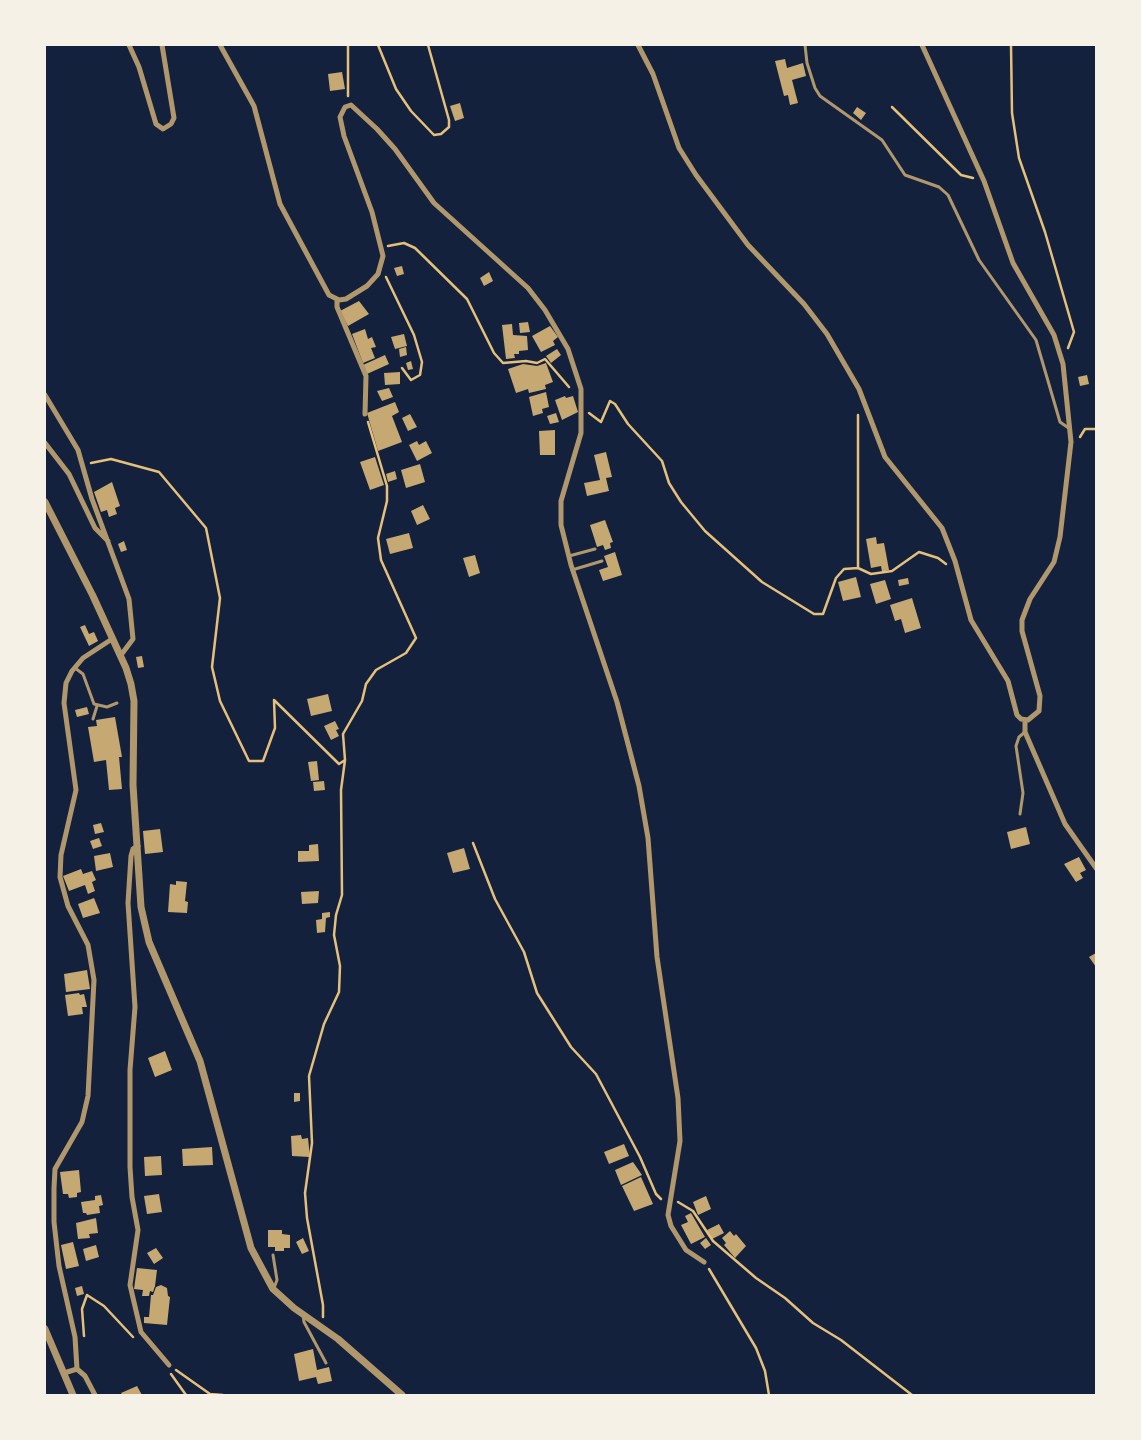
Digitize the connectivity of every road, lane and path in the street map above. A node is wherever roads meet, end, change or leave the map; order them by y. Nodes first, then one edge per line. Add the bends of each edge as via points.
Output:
1 (129, 45) edge
2 (162, 45) edge
3 (220, 45) edge
4 (348, 45) edge
5 (378, 45) edge
6 (428, 45) edge
7 (638, 45) edge
8 (805, 45) edge
9 (922, 45) edge
10 (1011, 45) edge
11 (348, 105) junction
12 (892, 108) dead end
13 (984, 181) junction
14 (382, 247) junction
15 (380, 271) junction
16 (337, 299) junction
17 (1063, 364) junction
18 (402, 368) dead end
19 (570, 387) dead end
20 (45, 395) edge
21 (582, 401) junction
22 (366, 414) joint
23 (858, 415) dead end
24 (1096, 429) edge
25 (1071, 430) junction
26 (1071, 442) junction
27 (45, 443) edge
28 (83, 465) junction
29 (45, 502) edge
30 (110, 543) junction
31 (595, 549) dead end
32 (569, 556) junction
33 (602, 561) dead end
34 (858, 568) junction
35 (572, 570) junction
36 (959, 574) junction
37 (112, 639) junction
38 (120, 655) junction
39 (75, 667) junction
40 (117, 703) dead end
41 (97, 706) junction
42 (93, 719) dead end
43 (1025, 720) junction
44 (1025, 732) junction
45 (345, 760) junction
46 (1020, 814) dead end
47 (473, 843) dead end
48 (138, 846) junction
49 (1096, 868) edge
50 (669, 1202) junction
51 (273, 1255) dead end
52 (704, 1262) joint
53 (273, 1289) junction
54 (303, 1314) junction
55 (320, 1326) junction
56 (45, 1329) edge
57 (136, 1340) dead end
58 (75, 1347) junction
59 (326, 1363) dead end
60 (169, 1365) junction
61 (77, 1369) junction
62 (64, 1373) junction
63 (73, 1395) edge
64 (95, 1395) edge
65 (186, 1395) edge
66 (223, 1395) edge
67 (402, 1395) edge
68 (769, 1395) edge
69 (912, 1395) edge

1 - 2 street via 156,124 163,129 174,118
3 - 16 street via 254,106 280,204 324,289
4 - 11 path
5 - 6 path via 396,89 434,135 449,127 449,120
7 - 36 street via 653,74 679,148 748,246 804,304 826,334 859,389 885,457 934,516
8 - 25 lane via 807,63 820,96 882,140 905,175 939,187 948,195 979,260 1036,340 1060,422
9 - 13 street
10 - 17 path via 1012,113 1019,158 1074,332
11 - 14 street via 340,117 344,136
11 - 21 street via 354,106 376,128 434,203 538,300 568,349 579,379
12 - 13 path via 961,175
13 - 17 street via 1013,263 1054,335
14 - 15 street
14 - 19 path via 404,243 415,248 467,299 494,353 503,363 537,363 545,359
15 - 16 street via 358,293
15 - 18 path via 414,335 422,362 420,375 410,380
16 - 22 street via 336,308 366,376
17 - 25 street
20 - 28 street via 78,450
21 - 32 street via 580,439 560,509
21 - 34 path via 589,413 601,422 610,401 615,404 628,424 662,461 681,502 705,531 762,582 814,614 823,614 836,578 844,569
22 - 45 path via 387,486 388,501 378,538 381,560 416,638 406,653 376,670 366,684 362,700 343,734
23 - 34 path
24 - 26 path via 1085,429 1074,447
25 - 26 street
26 - 43 street via 1058,551 1026,606 1022,620 1040,702 1036,714
27 - 30 street via 69,474 95,528
28 - 30 street
28 - 45 path via 111,459 159,472 206,528 220,598 212,667 220,701 249,761 263,761 275,728 274,700 334,760 340,764
29 - 37 street
30 - 38 street via 129,599 134,639
31 - 32 lane
32 - 35 street
33 - 35 lane
34 - 36 path via 871,574 892,571 919,552 938,558
35 - 50 street via 602,654 639,786 648,838 657,957 678,1098 680,1141
36 - 43 street via 971,620 1008,680 1017,715
37 - 38 street
37 - 39 street
38 - 48 street via 132,684 134,701 133,785
39 - 41 lane via 83,674 91,699
39 - 58 street via 66,683 64,703 76,790 61,855 60,877 68,906 92,959 93,1009 85,1113 55,1169 53,1203 59,1266
40 - 41 lane
41 - 42 lane
43 - 44 street
44 - 46 lane via 1016,746 1023,793
44 - 49 street via 1065,824
45 - 55 path via 341,790 342,895 334,935 340,966 339,992 324,1024 309,1076 312,1143 305,1193 323,1305
47 - 50 path via 495,899 524,952 537,994 570,1046 596,1074 656,1194
48 - 53 street via 141,907 149,942 196,1048 247,1237 258,1266
48 - 60 street via 131,856 128,903 135,1007 130,1070 130,1167 138,1230 130,1285 141,1332
50 - 52 street via 671,1226 680,1242
50 - 69 path via 685,1204 712,1241 812,1323 841,1340
51 - 53 lane via 277,1280
52 - 68 path via 756,1348 765,1371
53 - 54 street
54 - 55 street
54 - 59 lane
55 - 67 street
56 - 62 street
57 - 58 path via 104,1306 87,1296 82,1309 86,1334
58 - 61 street
60 - 65 path via 170,1373
60 - 66 path via 210,1394
61 - 62 street
61 - 64 street via 85,1376
62 - 63 street

